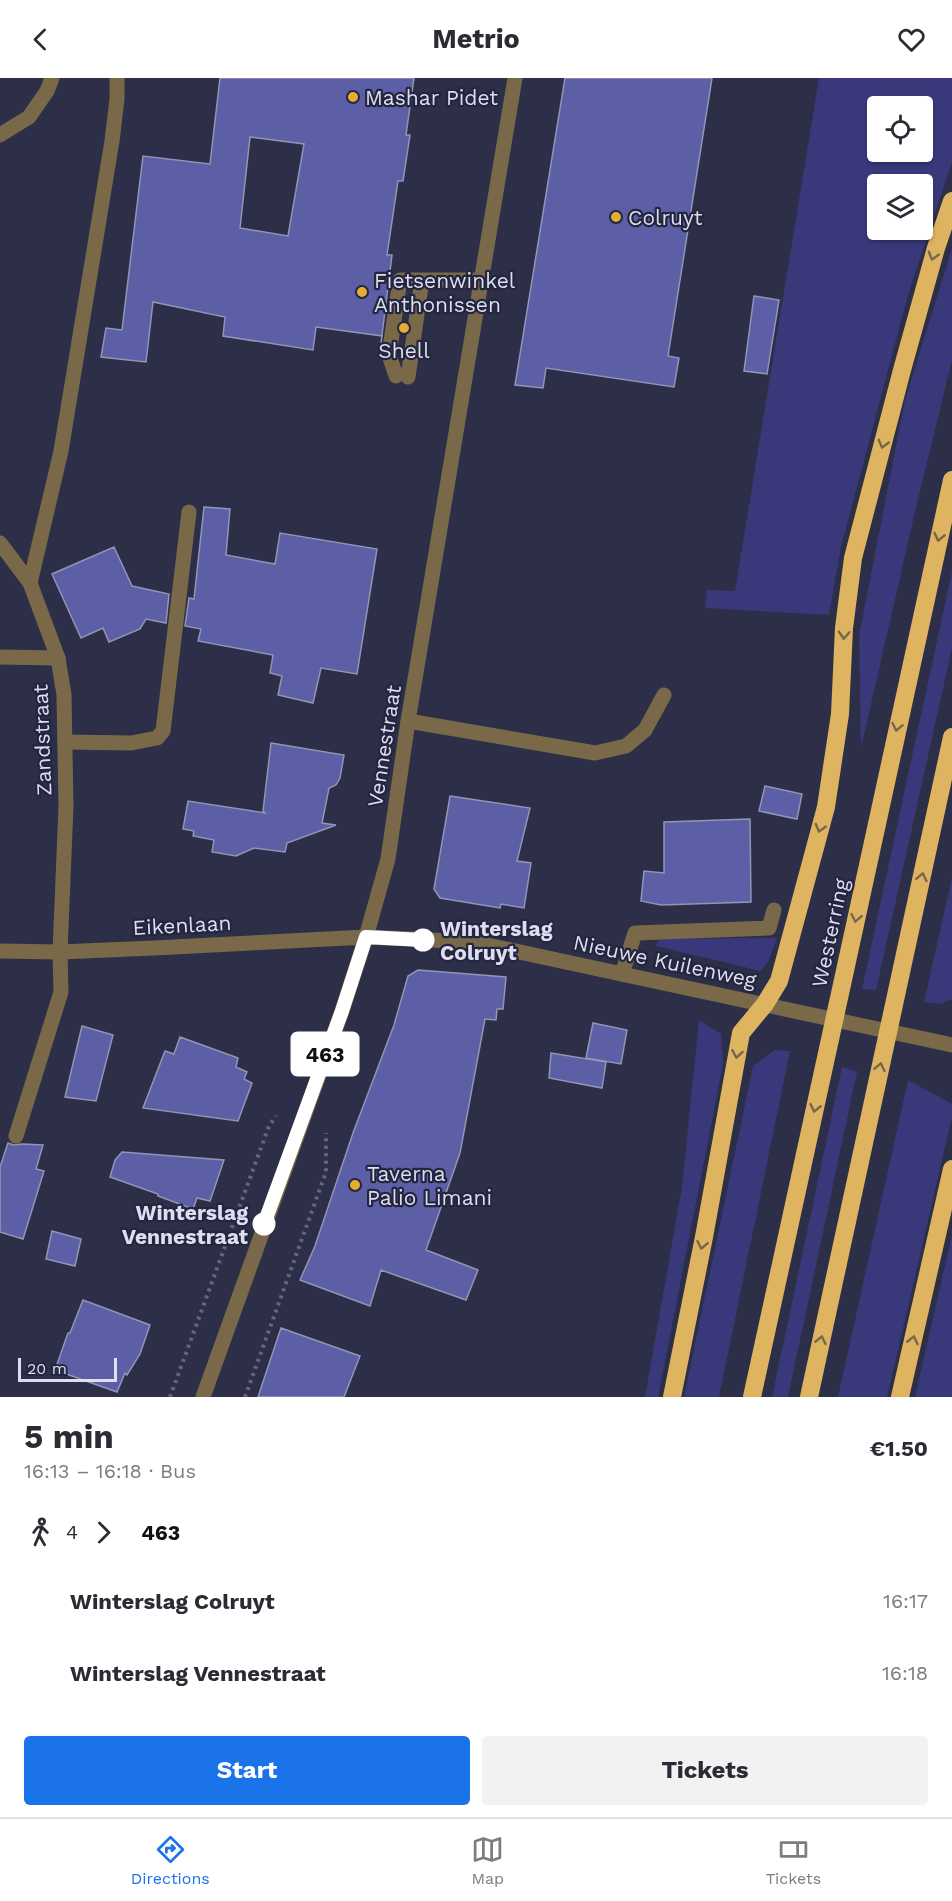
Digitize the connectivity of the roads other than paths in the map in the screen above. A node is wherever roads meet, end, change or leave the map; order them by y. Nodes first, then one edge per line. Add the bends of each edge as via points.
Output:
1 (52, 78) edge
2 (117, 78) edge
3 (515, 78) edge
4 (0, 135) edge
5 (952, 201) edge
6 (422, 280) junction
7 (481, 280) junction
8 (952, 480) edge
9 (189, 512) dead end
10 (0, 543) edge
11 (30, 583) junction
12 (0, 657) edge
13 (58, 658) junction
14 (664, 696) dead end
15 (408, 721) junction
16 (952, 737) edge
17 (65, 742) junction
18 (774, 910) dead end
19 (366, 937) junction
20 (0, 951) edge
21 (60, 952) junction
22 (622, 974) junction
23 (765, 1004) junction
24 (952, 1045) edge
25 (16, 1136) dead end
26 (952, 1169) edge
27 (203, 1397) edge
28 (672, 1397) edge
29 (752, 1397) edge
30 (809, 1397) edge
31 (900, 1397) edge

1 - 4 street via 29,117
2 - 11 street via 112,141 61,451
3 - 7 street, Vennestraat
5 -> 23 highway via 917,315 853,558 844,628 840,714 826,807 779,981
6 - 6 street via 400,280 389,355 402,376
6 - 7 street
7 - 15 street, Vennestraat
8 -> 29 highway, Westerring, bridge
9 - 17 street via 163,731 157,738 131,743
10 - 11 street, Zandstraat
11 - 13 street, Zandstraat
12 - 13 street
13 - 17 street, Zandstraat
14 - 15 street via 645,730 626,746 595,753
15 - 19 street, Vennestraat via 388,858
30 -> 16 highway, bridge
17 - 21 street, Zandstraat
18 - 22 street via 769,928 635,933
19 - 21 street, Eikenlaan
19 - 22 street, Nieuwe Kuilenweg via 473,942
19 - 27 street, Vennestraat
20 - 21 street, Eikenlaan
21 - 25 street, Zandstraat via 61,992
22 - 23 street, Nieuwe Kuilenweg
23 - 24 street, Nieuwe Kuilenweg
23 -> 28 highway via 741,1033
31 -> 26 highway

